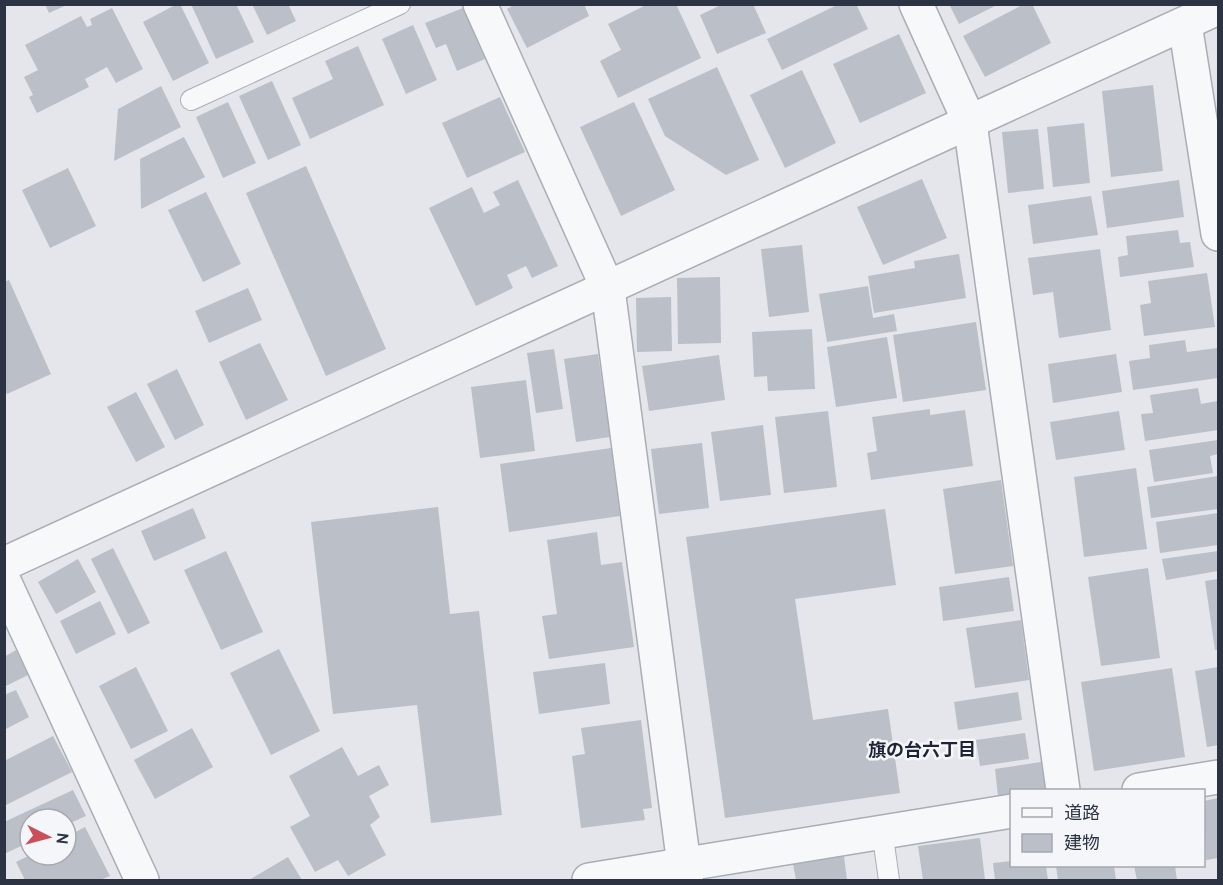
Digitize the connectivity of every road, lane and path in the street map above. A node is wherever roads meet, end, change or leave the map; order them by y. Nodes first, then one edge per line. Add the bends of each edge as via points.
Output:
1 (400, 4) edge
2 (480, 4) edge
3 (916, 4) edge
4 (1218, 8) edge
5 (1185, 24) junction
6 (191, 100) dead end
7 (970, 123) junction
8 (1218, 234) edge
9 (608, 289) junction
10 (4, 564) edge
11 (4, 581) edge
12 (1218, 777) edge
13 (1063, 789) edge
14 (1144, 789) edge
15 (1010, 811) edge
16 (882, 830) junction
17 (685, 873) edge
18 (142, 880) edge
19 (589, 880) edge
20 (889, 880) edge

1 - 6 lane
2 - 9 street
3 - 7 street
4 - 5 street
5 - 7 street
5 - 8 street
7 - 9 street
7 - 13 street
9 - 10 street
9 - 17 street
11 - 18 street
12 - 14 street
15 - 16 street
16 - 17 street
16 - 20 lane
17 - 19 street

